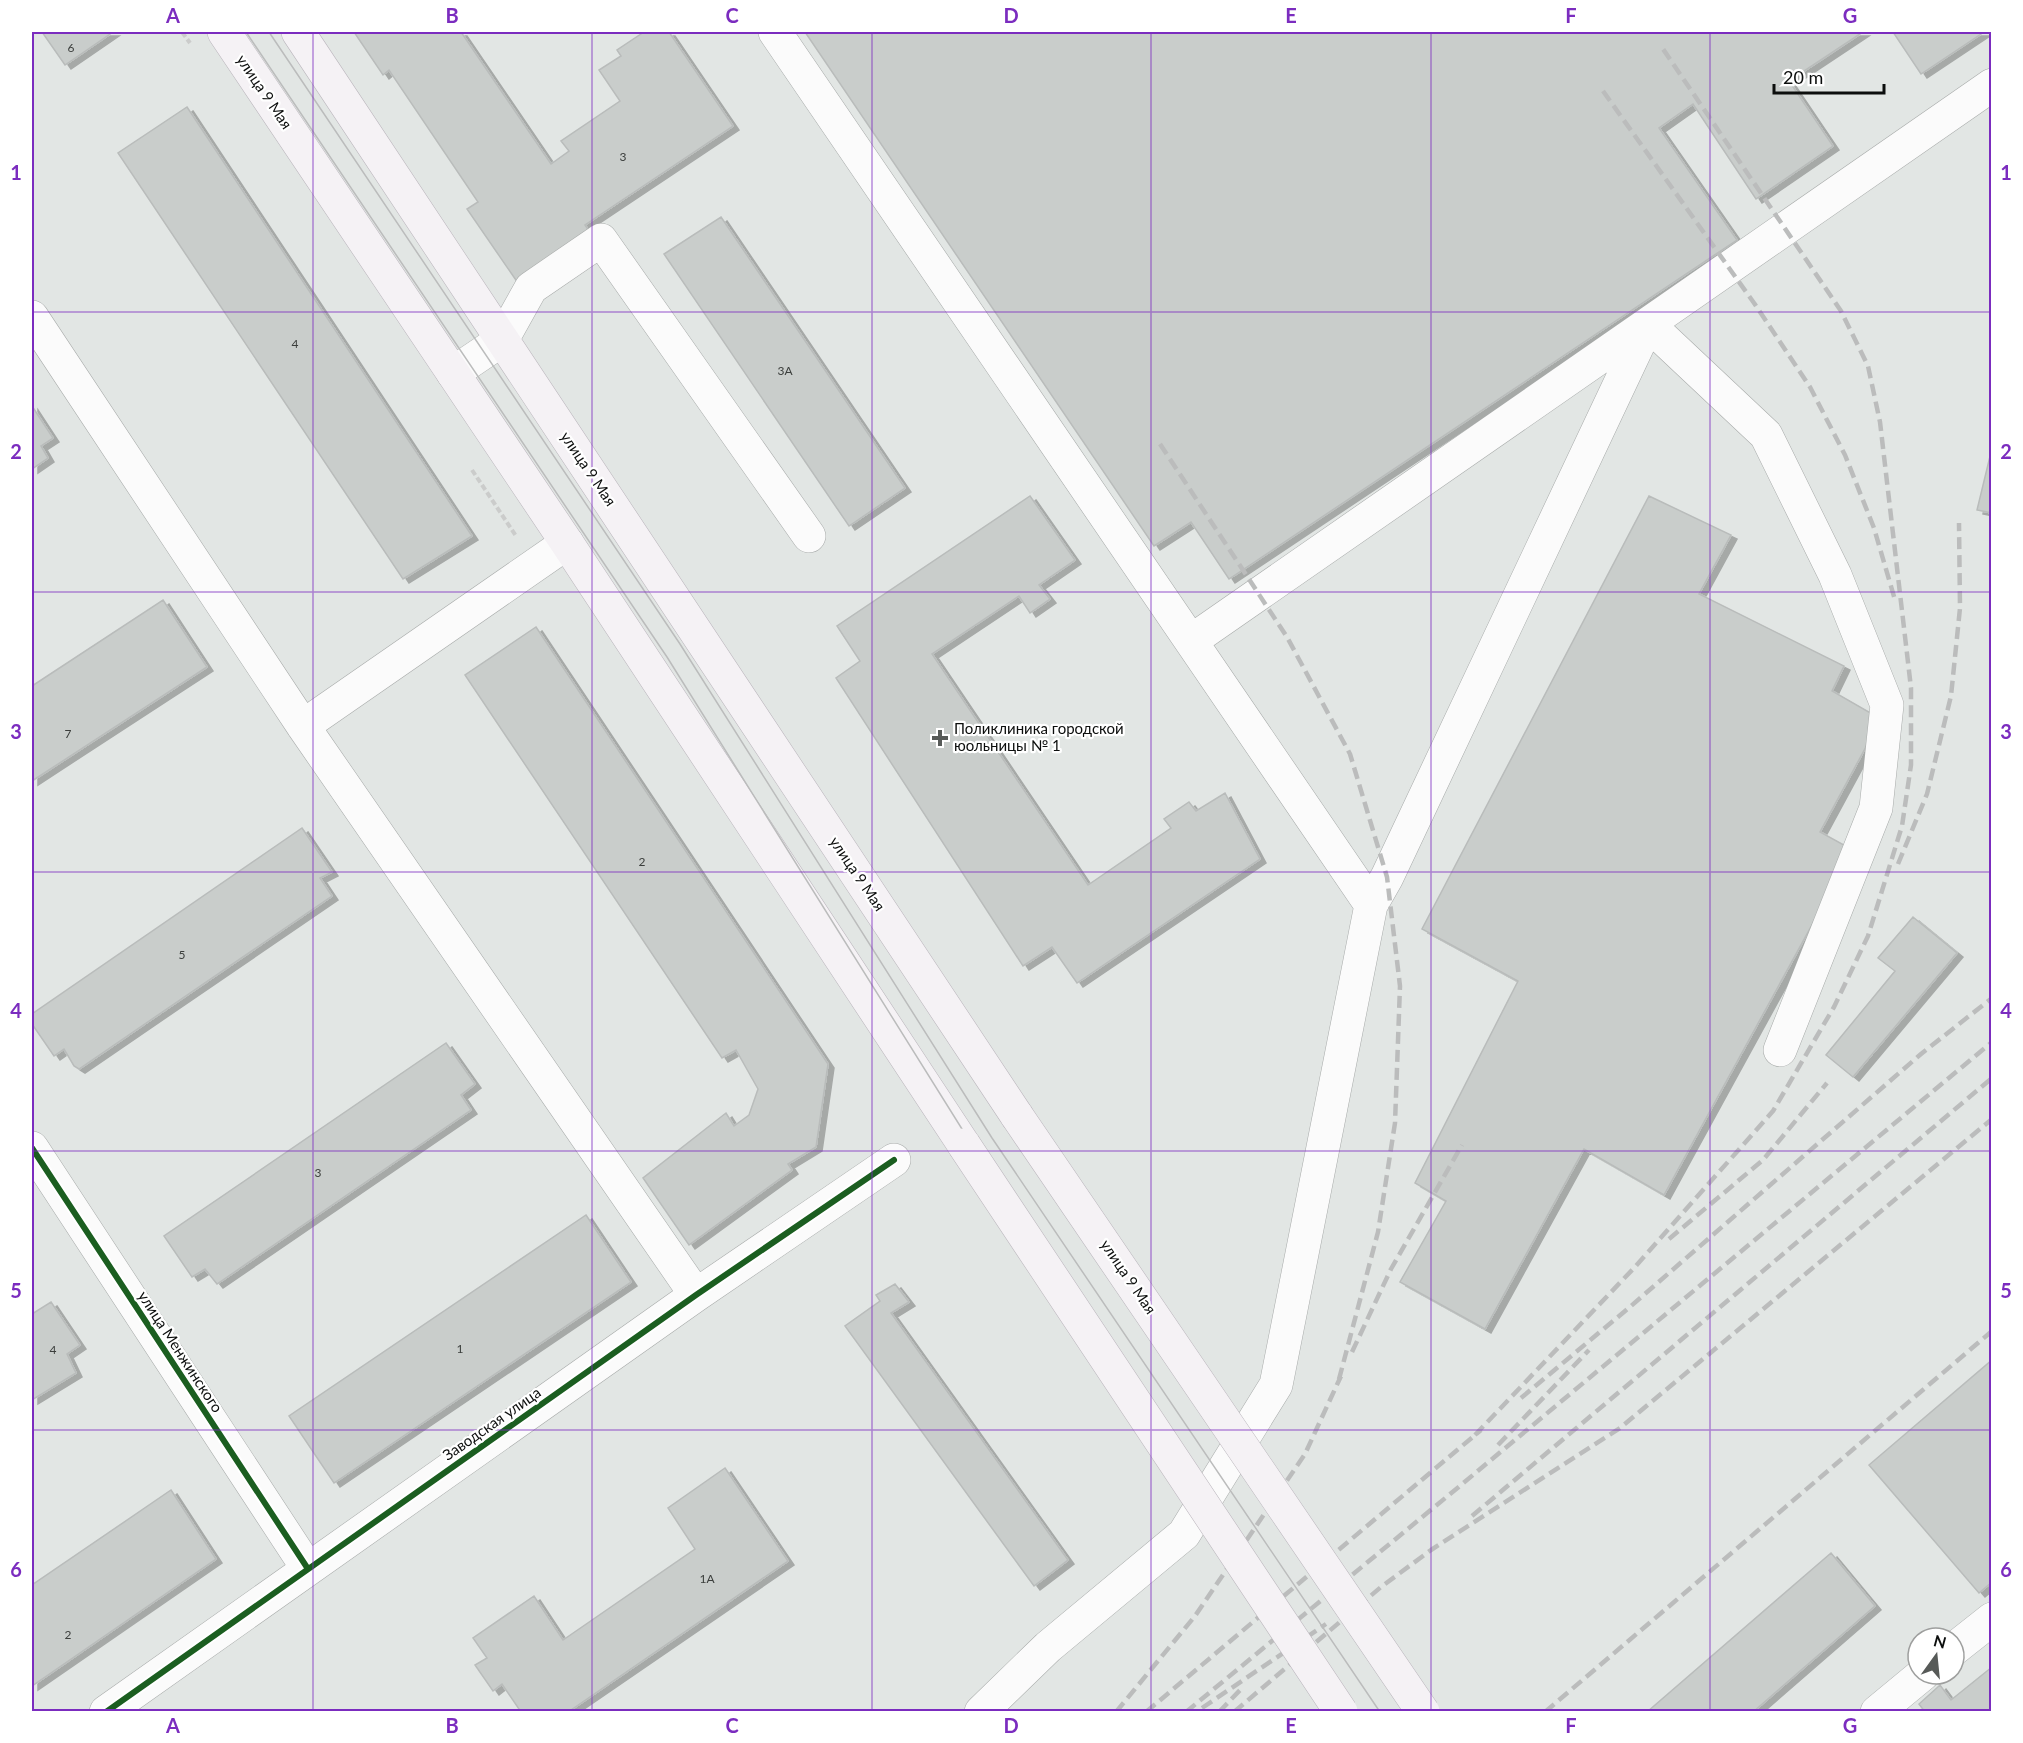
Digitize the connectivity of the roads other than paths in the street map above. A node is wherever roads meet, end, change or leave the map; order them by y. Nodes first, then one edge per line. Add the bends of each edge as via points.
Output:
1 (224, 32) edge
2 (298, 32) edge
3 (775, 32) edge
4 (1992, 85) edge
5 (32, 317) edge
6 (1648, 324) junction
7 (502, 339) junction
8 (453, 373) junction
9 (809, 536) dead end
10 (567, 543) junction
11 (1191, 641) junction
12 (303, 726) junction
13 (1371, 905) junction
14 (1780, 1050) dead end
15 (32, 1148) edge
16 (894, 1160) dead end
17 (696, 1295) junction
18 (308, 1569) junction
19 (1992, 1619) edge
20 (1966, 1640) edge
21 (1908, 1686) edge
22 (106, 1712) edge
23 (981, 1712) edge
24 (1341, 1712) edge
25 (1423, 1712) edge
26 (1877, 1712) edge

1 - 8 main road, улица 9 Мая
2 - 7 main road, улица 9 Мая
3 - 11 street
4 - 6 street
5 - 12 street
6 - 11 street
6 - 13 street
6 - 14 street via 1766,435 1835,575 1887,705 1876,808
7 - 8 street
7 - 9 street via 531,288 601,240
7 - 25 main road, улица 9 Мая, bridge via 1017,1116
8 - 10 main road, улица 9 Мая
10 - 12 street
10 - 24 main road, улица 9 Мая, bridge
11 - 13 street
12 - 17 street
13 - 23 street via 1276,1385 1184,1534 1048,1647
15 - 18 street, улица Менжинского
16 - 17 street, Заводская улица
17 - 18 street, Заводская улица
18 - 22 street, Заводская улица
19 - 20 street
21 - 26 street

